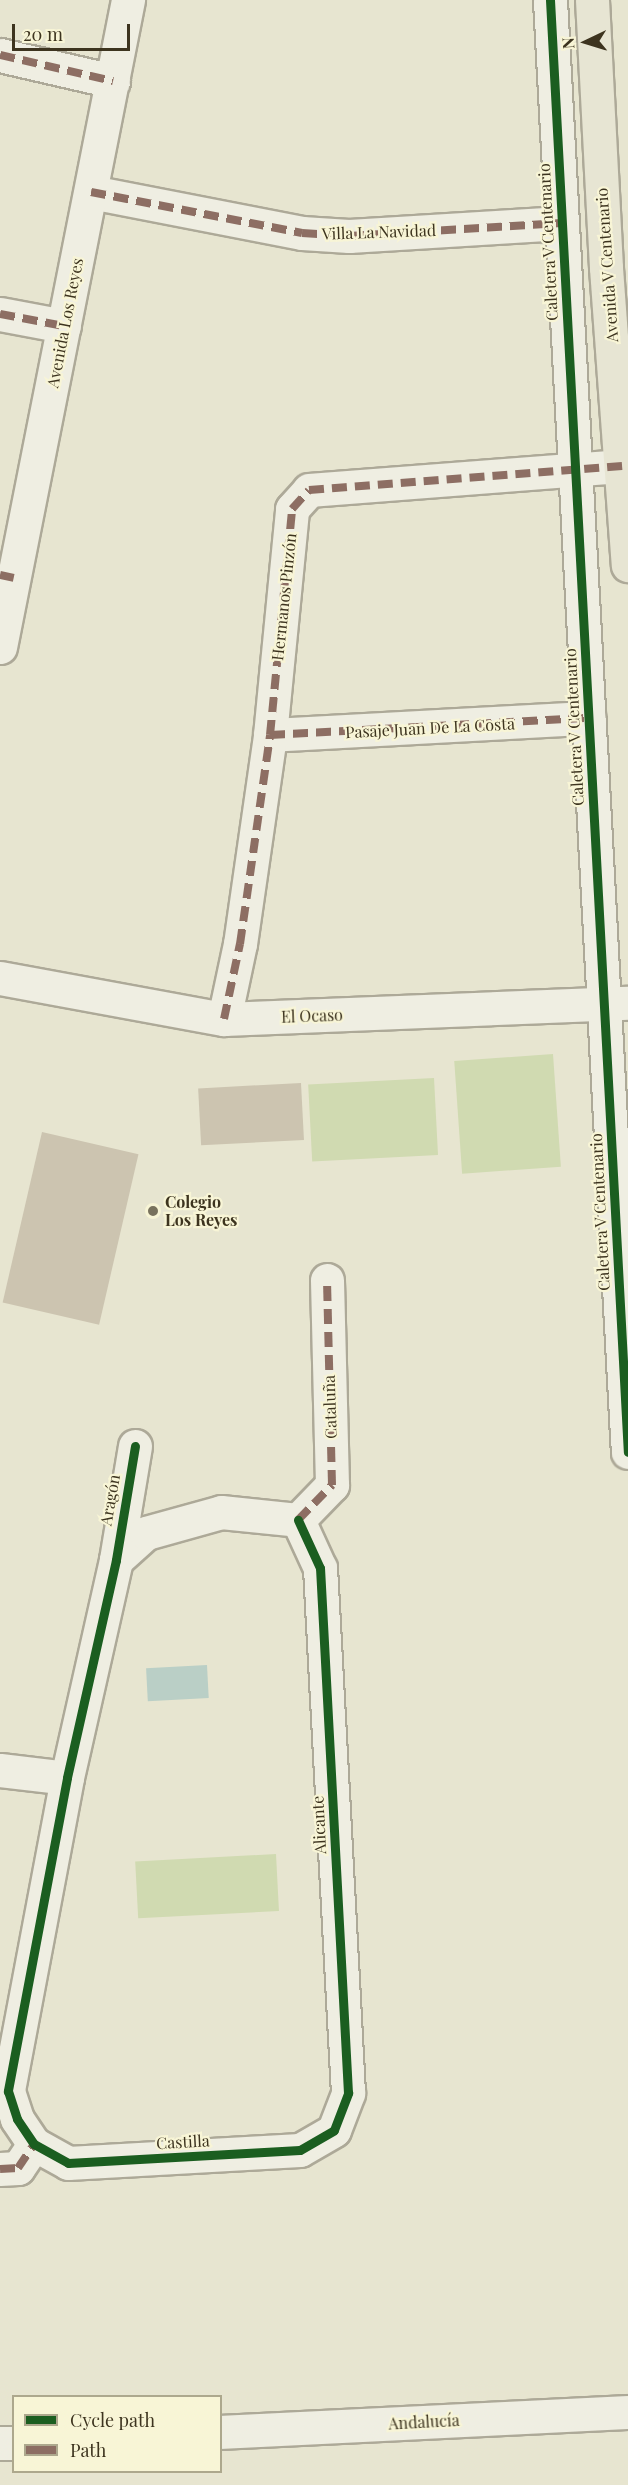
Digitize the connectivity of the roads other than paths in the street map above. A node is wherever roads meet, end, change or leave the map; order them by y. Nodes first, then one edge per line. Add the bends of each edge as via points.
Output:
1 (128, 0) edge
2 (550, 0) edge
3 (592, 0) edge
4 (0, 56) edge
5 (113, 81) junction
6 (91, 192) junction
7 (562, 223) junction
8 (0, 314) edge
9 (64, 326) junction
10 (622, 465) junction
11 (576, 469) junction
12 (628, 565) edge
13 (7, 577) edge
14 (0, 647) edge
15 (589, 717) junction
16 (270, 735) junction
17 (0, 978) edge
18 (616, 1003) edge
19 (224, 1019) junction
20 (327, 1280) dead end
21 (135, 1446) dead end
22 (628, 1452) edge
23 (298, 1520) junction
24 (116, 1560) junction
25 (0, 1770) edge
26 (67, 1778) junction
27 (334, 2130) joint
28 (34, 2144) junction
29 (0, 2169) edge
30 (628, 2412) edge
31 (222, 2432) edge

1 - 5 street, Avenida Los Reyes
2 - 7 street, Caletera V Centenario
3 - 10 main road, Avenida V Centenario via 606,268
4 - 5 street
5 - 6 street, Avenida Los Reyes
6 - 7 street, Villa La Navidad via 302,233 349,236
6 - 9 street, Avenida Los Reyes
7 - 11 street, Caletera V Centenario
8 - 9 street
9 - 13 street, Avenida Los Reyes
10 - 11 street, Hermanos Pinzón
10 - 12 main road, Avenida V Centenario
11 - 15 street, Caletera V Centenario
11 - 16 street, Hermanos Pinzón via 309,490 292,509
13 - 14 street, Avenida Los Reyes
15 - 16 street, Pasaje Juan De La Costa
15 - 18 street, Caletera V Centenario
16 - 19 street, Hermanos Pinzón via 240,944
17 - 19 street, El Ocaso
18 - 19 street, El Ocaso
18 - 22 street, Caletera V Centenario
20 - 23 street, Cataluña via 332,1485
21 - 24 street, Aragón
23 - 24 street via 221,1512 146,1533
23 - 27 street, Alicante via 320,1568 348,2093
24 - 26 street
25 - 26 street
26 - 28 street via 8,2091 17,2119
27 - 28 street, Castilla via 300,2150 68,2163
28 - 29 street via 18,2168
30 - 31 street, Andalucía

